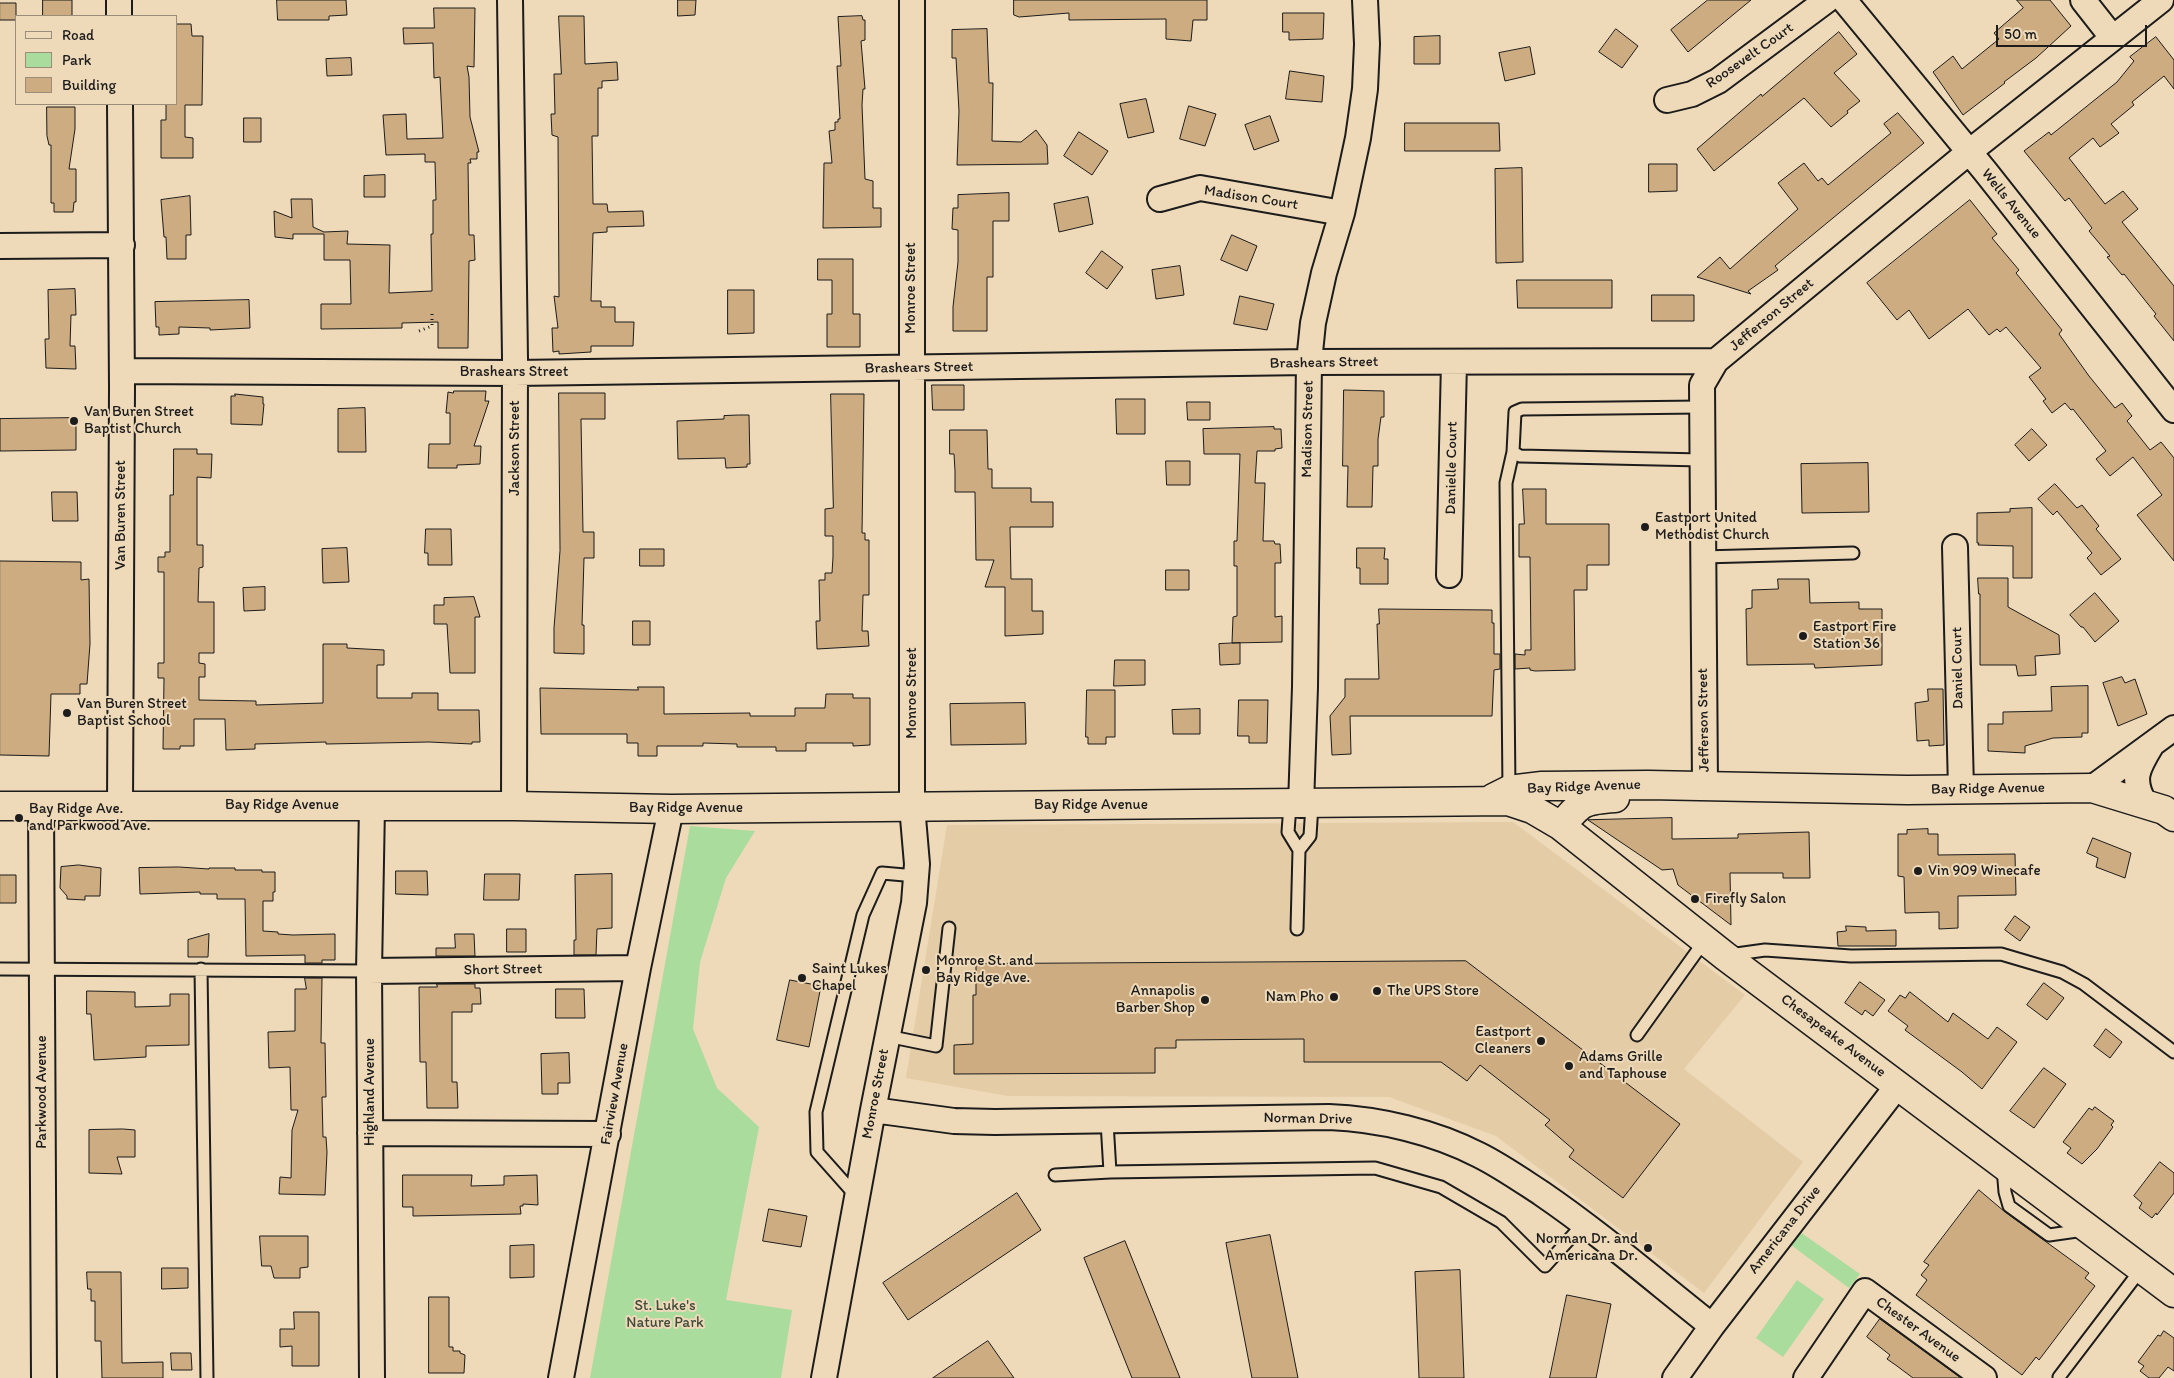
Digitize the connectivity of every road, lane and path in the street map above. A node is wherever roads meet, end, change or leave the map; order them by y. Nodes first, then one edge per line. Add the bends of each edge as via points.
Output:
1 (118, 0) edge
2 (510, 0) edge
3 (912, 0) edge
4 (1365, 0) edge
5 (1827, 0) edge
6 (1844, 0) edge
7 (2083, 0) edge
8 (2161, 0) edge
9 (119, 15) edge
10 (2112, 38) junction
11 (1666, 100) dead end
12 (120, 105) edge
13 (1969, 152) junction
14 (1160, 199) dead end
15 (1342, 213) junction
16 (122, 245) junction
17 (0, 246) edge
18 (432, 314) dead end
19 (419, 331) dead end
20 (1716, 361) junction
21 (1309, 362) junction
22 (1454, 362) junction
23 (911, 368) junction
24 (122, 371) junction
25 (515, 373) junction
26 (1701, 407) junction
27 (2174, 410) edge
28 (1513, 452) junction
29 (1702, 460) junction
30 (1955, 547) dead end
31 (1853, 553) dead end
32 (1702, 557) junction
33 (1450, 575) dead end
34 (2174, 728) edge
35 (2153, 742) junction
36 (1648, 785) junction
37 (1705, 786) junction
38 (2092, 788) junction
39 (1961, 789) junction
40 (1509, 790) junction
41 (1483, 802) junction
42 (2145, 804) junction
43 (41, 805) junction
44 (1301, 805) junction
45 (0, 806) edge
46 (120, 806) junction
47 (372, 806) junction
48 (514, 806) junction
49 (912, 806) junction
50 (671, 809) junction
51 (2174, 817) edge
52 (1561, 826) junction
53 (1299, 850) junction
54 (916, 876) junction
55 (948, 928) dead end
56 (1297, 929) dead end
57 (1715, 948) junction
58 (638, 968) junction
59 (0, 969) edge
60 (42, 969) junction
61 (201, 969) junction
62 (369, 971) junction
63 (1637, 1035) dead end
64 (887, 1036) junction
65 (2174, 1052) edge
66 (1898, 1085) junction
67 (873, 1110) junction
68 (1107, 1122) junction
69 (370, 1133) junction
70 (608, 1134) junction
71 (1110, 1172) junction
72 (1055, 1175) dead end
73 (857, 1197) junction
74 (1584, 1223) junction
75 (2142, 1268) junction
76 (2174, 1293) edge
77 (1712, 1326) junction
78 (44, 1378) edge
79 (207, 1378) edge
80 (372, 1378) edge
81 (561, 1378) edge
82 (824, 1378) edge
83 (1675, 1378) edge
84 (1806, 1378) edge
85 (1984, 1378) edge
86 (2060, 1378) edge

1 - 9 street
2 - 25 street, Jackson Street
3 - 23 street, Monroe Street
4 - 15 street, Madison Street via 1365,89
5 - 11 street, Roosevelt Court via 1718,81 1692,94
6 - 13 street, Wells Avenue
7 - 10 street
8 - 10 street, Jefferson Street
10 - 13 street, Jefferson Street
12 - 16 street, Van Buren Street
13 - 20 street, Jefferson Street
13 - 27 street, Wells Avenue
14 - 15 street, Madison Court via 1200,188
15 - 21 street, Madison Street via 1324,273 1313,323
16 - 17 street
16 - 24 street, Van Buren Street
18 - 19 path via 432,326
20 - 22 street, Brashears Street
20 - 26 street, Jefferson Street via 1702,385
21 - 22 street, Brashears Street
21 - 23 street, Brashears Street
21 - 44 street, Madison Street
22 - 33 street, Danielle Court
23 - 25 street, Brashears Street
23 - 49 street, Monroe Street
24 - 25 street, Brashears Street
24 - 46 street, Van Buren Street
25 - 48 street, Jackson Street
26 - 28 lane via 1522,409 1516,412
26 - 29 street, Jefferson Street
28 - 29 lane via 1520,456
28 - 40 lane via 1506,482
29 - 32 street, Jefferson Street
30 - 39 street, Daniel Court
31 - 32 lane
32 - 37 street, Jefferson Street
34 - 35 street
35 - 38 street
35 - 42 street via 2136,779 2138,792
36 - 37 main road, Bay Ridge Avenue
36 - 40 main road, Bay Ridge Avenue via 1538,786
36 - 52 main road via 1629,797 1587,801 1578,806
37 - 39 main road, Bay Ridge Avenue
38 - 39 main road, Bay Ridge Avenue
38 - 42 main road, Bay Ridge Avenue
40 - 41 main road, Bay Ridge Avenue
41 - 44 main road, Bay Ridge Avenue
41 - 52 main road, Chesapeake Avenue via 1508,801 1532,809
42 - 51 main road, Bay Ridge Avenue
43 - 45 main road, Bay Ridge Avenue
43 - 46 main road, Bay Ridge Avenue
43 - 60 street, Parkwood Avenue
44 - 49 main road, Bay Ridge Avenue
44 - 53 lane via 1310,836
44 - 53 lane via 1288,832
46 - 47 main road, Bay Ridge Avenue
47 - 48 main road, Bay Ridge Avenue
47 - 62 street, Highland Avenue
48 - 50 main road, Bay Ridge Avenue
49 - 50 main road, Bay Ridge Avenue
49 - 54 street, Monroe Street
50 - 58 street, Fairview Avenue
52 - 57 main road, Chesapeake Avenue
53 - 56 lane
54 - 64 street, Monroe Street via 914,903
54 - 73 lane via 882,873 863,915 816,1112 817,1152
55 - 64 lane via 936,1046
57 - 63 lane
57 - 65 lane via 1850,956 2001,954 2062,972 2084,984
57 - 66 main road, Chesapeake Avenue
58 - 62 street, Short Street
58 - 70 street, Fairview Avenue
59 - 60 lane
60 - 61 lane
60 - 78 street, Parkwood Avenue
61 - 62 lane
61 - 79 lane
62 - 69 street, Highland Avenue
64 - 67 street, Monroe Street
66 - 75 main road, Chesapeake Avenue
66 - 77 street, Americana Drive
67 - 68 street, Norman Drive via 954,1121
67 - 73 street, Monroe Street
68 - 71 lane
68 - 74 street, Norman Drive via 1329,1117 1384,1124 1443,1140 1479,1155
69 - 70 street
69 - 80 street, Highland Avenue
70 - 81 street, Fairview Avenue
71 - 72 lane
71 - 74 lane via 1375,1168 1442,1187 1501,1222 1545,1266
73 - 82 street, Monroe Street
74 - 77 street, Norman Drive
75 - 76 main road, Chesapeake Avenue
75 - 86 lane
77 - 83 street, Americana Drive
84 - 85 street, Chester Avenue via 1866,1291

